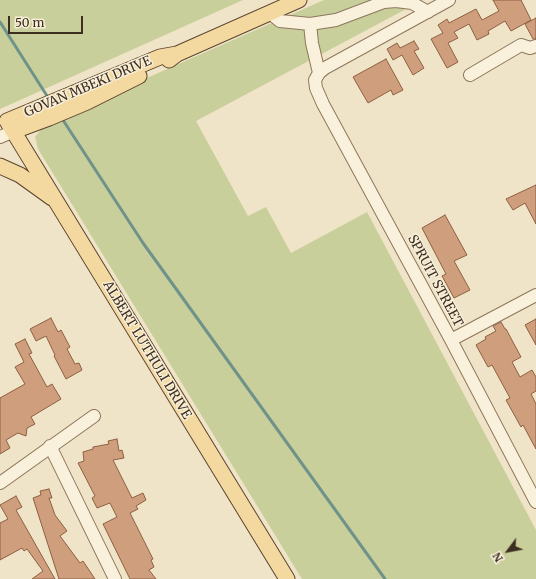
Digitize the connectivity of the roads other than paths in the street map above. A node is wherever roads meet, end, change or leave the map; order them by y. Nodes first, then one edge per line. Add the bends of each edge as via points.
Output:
1 (299, 0) edge
2 (449, 0) edge
3 (428, 12) junction
4 (270, 13) junction
5 (310, 24) junction
6 (536, 46) edge
7 (319, 73) junction
8 (470, 75) dead end
9 (5, 128) edge
10 (0, 166) edge
11 (57, 202) junction
12 (536, 295) edge
13 (451, 340) junction
14 (94, 416) dead end
15 (50, 446) junction
16 (0, 483) edge
17 (536, 502) edge
18 (115, 579) edge
19 (287, 579) edge

1 - 4 main road, GOVAN MBEKI DRIVE
2 - 3 street
3 - 5 street via 412,3 384,2 336,20
3 - 7 street
4 - 5 street via 280,21
4 - 9 main road, GOVAN MBEKI DRIVE via 177,54 163,64
5 - 7 street, SPRUIT STREET
6 - 8 street via 530,48 521,45
7 - 13 street, SPRUIT STREET via 315,80 319,96
9 - 11 main road, ALBERT LUTHULI DRIVE
10 - 11 main road via 20,175
11 - 19 main road, ALBERT LUTHULI DRIVE
12 - 13 street
13 - 17 street, SPRUIT STREET
14 - 15 street
15 - 16 street
15 - 18 street

